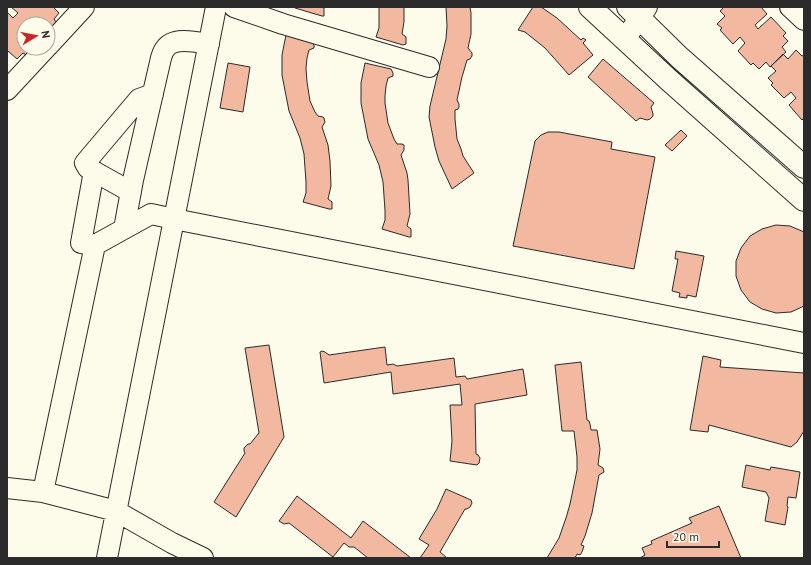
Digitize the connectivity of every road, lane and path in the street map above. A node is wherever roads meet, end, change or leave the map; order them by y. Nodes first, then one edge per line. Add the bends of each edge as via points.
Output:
1 (84, 7) edge
2 (216, 7) edge
3 (234, 7) edge
4 (590, 7) edge
5 (790, 7) edge
6 (638, 11) edge
7 (804, 20) edge
8 (56, 37) edge
9 (625, 39) junction
10 (209, 44) junction
11 (39, 56) edge
12 (429, 67) dead end
13 (7, 90) edge
14 (153, 94) junction
15 (804, 167) edge
16 (94, 171) junction
17 (131, 192) junction
18 (804, 200) edge
19 (174, 219) junction
20 (124, 229) junction
21 (95, 245) junction
22 (804, 343) edge
23 (7, 488) edge
24 (43, 492) junction
25 (116, 511) junction
26 (107, 558) edge
27 (202, 558) edge

1 - 8 street
2 - 10 street
3 - 12 street
4 - 9 main road
5 - 7 street
6 - 9 street
6 - 15 main road via 679,57
9 - 18 main road
10 - 14 street via 186,41 172,43 165,48
10 - 19 street
11 - 13 street
14 - 16 street via 139,99 85,162 88,168
14 - 17 street
16 - 17 street
16 - 21 street via 81,243
17 - 20 street
19 - 20 street via 151,214
19 - 22 street
19 - 25 street
20 - 21 street
21 - 24 street
23 - 24 street
24 - 25 street
25 - 26 street
25 - 27 street

